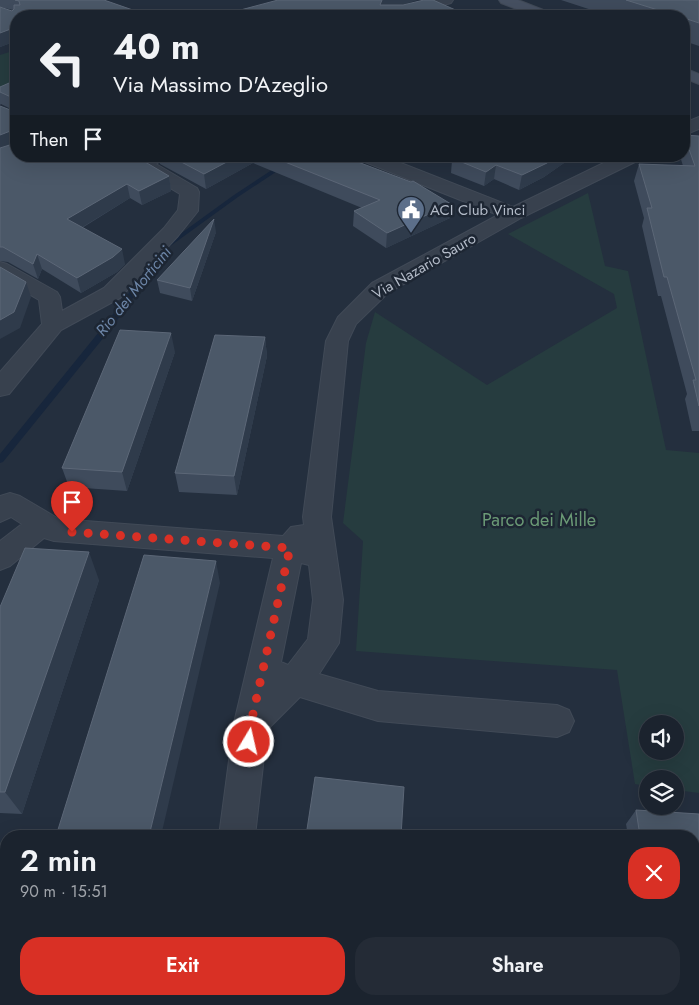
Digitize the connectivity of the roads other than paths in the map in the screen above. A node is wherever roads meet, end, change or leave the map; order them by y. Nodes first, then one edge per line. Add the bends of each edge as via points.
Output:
1 (446, 0) edge
2 (506, 0) edge
3 (491, 3) dead end
4 (410, 10) edge
5 (508, 10) edge
6 (531, 10) edge
7 (147, 162) edge
8 (381, 162) edge
9 (622, 162) edge
10 (514, 214) junction
11 (0, 268) edge
12 (53, 325) junction
13 (0, 388) edge
14 (0, 511) edge
15 (317, 517) junction
16 (42, 523) junction
17 (290, 548) junction
18 (0, 558) edge
19 (322, 558) junction
20 (262, 671) junction
21 (296, 680) junction
22 (557, 721) dead end
23 (251, 723) junction
24 (237, 830) edge

1 - 4 street
2 - 6 main road
3 - 5 main road
7 - 12 street via 143,164 190,192 188,211 112,293
8 - 10 street
9 - 10 street, Via Nazario Sauro
10 - 15 street, Via Nazario Sauro via 380,288 346,322 336,341
11 - 12 street via 49,297
12 - 13 street
14 - 16 street via 10,503
15 - 17 street
15 - 19 street, Via Nazario Sauro
16 - 17 street via 54,530
16 - 18 street
17 - 19 street
17 - 20 street
19 - 21 street, Via Nazario Sauro via 328,600 323,643
20 - 21 street
20 - 23 street
21 - 22 street via 378,706
21 - 23 street, Via Nazario Sauro
23 - 24 street

